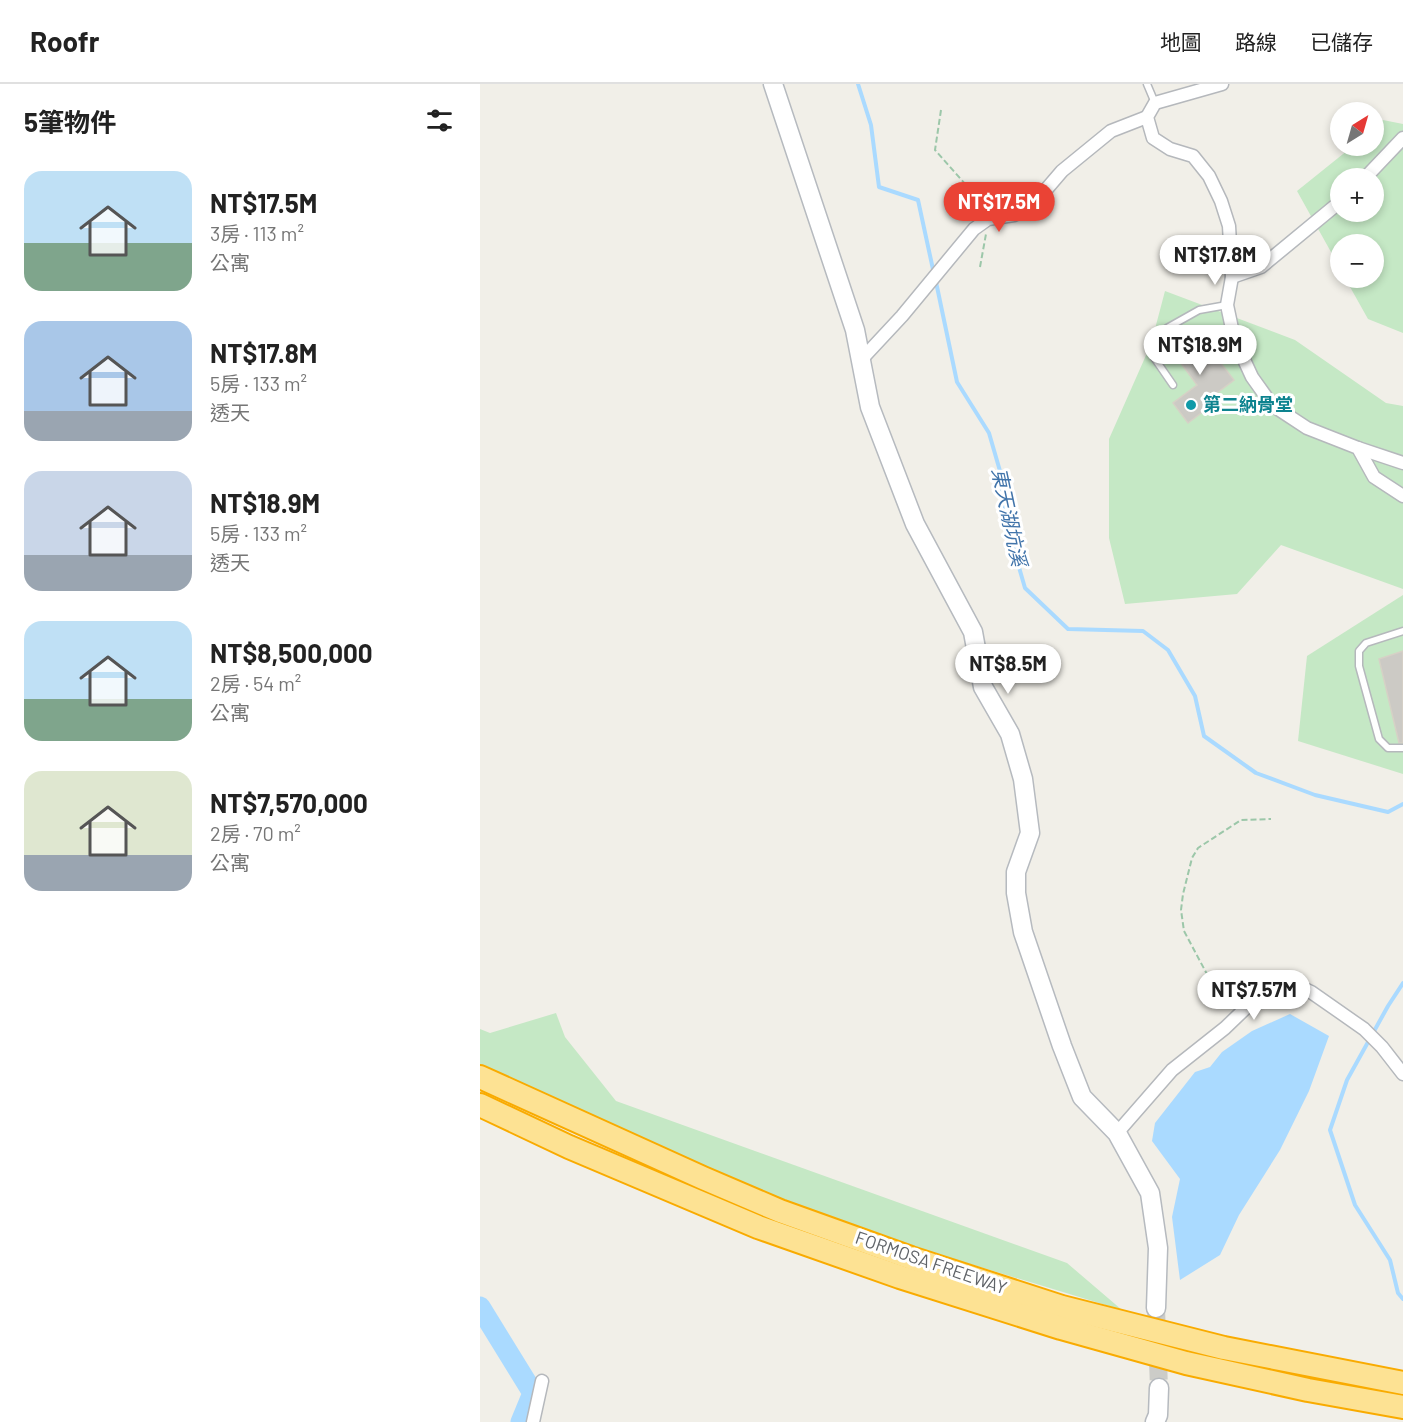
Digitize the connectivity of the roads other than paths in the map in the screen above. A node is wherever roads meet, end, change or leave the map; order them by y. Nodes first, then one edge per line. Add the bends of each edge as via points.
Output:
1 (773, 84) edge
2 (1147, 84) edge
3 (1222, 84) edge
4 (1155, 103) junction
5 (1147, 117) junction
6 (1403, 138) edge
7 (1374, 168) edge
8 (1330, 210) edge
9 (1232, 278) junction
10 (1227, 305) junction
11 (861, 360) junction
12 (1173, 385) dead end
13 (1358, 448) junction
14 (1403, 463) edge
15 (1403, 496) edge
16 (1403, 631) edge
17 (1403, 748) edge
18 (1403, 1074) edge
19 (480, 1077) edge
20 (480, 1105) edge
21 (1117, 1133) junction
22 (1156, 1308) tunnel mouth
23 (542, 1381) dead end
24 (1403, 1383) edge
25 (1159, 1388) tunnel mouth
26 (1403, 1407) edge
27 (533, 1422) edge
28 (1155, 1422) edge

1 - 11 street via 855,330
2 - 4 lane
3 - 4 street
4 - 5 street
5 - 9 street via 1153,138 1170,149 1193,156 1209,176 1229,226
5 - 11 street via 1111,131 1062,171 1032,206 1014,215 988,219 974,229
6 - 7 street
8 - 9 street via 1262,267
9 - 10 street
10 - 12 lane via 1199,310 1167,328 1153,356
10 - 13 street via 1234,338 1252,377 1272,405 1307,428
11 - 21 street via 870,407 915,524 973,632 983,687 1010,734 1023,779 1030,833 1016,872 1016,893 1023,932 1082,1097
13 - 14 street
13 - 15 street via 1374,477
16 - 17 lane via 1366,643 1359,651 1359,666 1379,738 1388,748
18 - 21 street via 1364,1029 1311,992 1298,986 1277,990 1251,1003 1172,1070
19 - 24 highway, FORMOSA FREEWAY via 780,1211 910,1258 1062,1307 1212,1345
20 - 26 highway, FORMOSA FREEWAY via 758,1227 900,1277 1186,1363
21 - 22 street via 1150,1193 1158,1248
23 - 27 street
25 - 28 street

